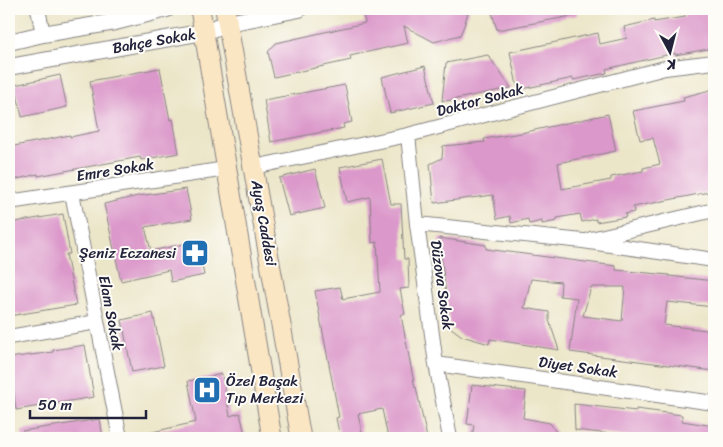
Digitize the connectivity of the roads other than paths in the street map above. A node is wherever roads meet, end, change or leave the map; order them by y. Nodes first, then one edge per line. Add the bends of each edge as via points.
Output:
1 (38, 9) edge
2 (167, 9) edge
3 (200, 9) edge
4 (299, 9) edge
5 (113, 16) edge
6 (227, 16) edge
7 (204, 32) junction
8 (43, 34) junction
9 (9, 42) edge
10 (714, 62) edge
11 (9, 67) edge
12 (408, 135) junction
13 (254, 167) junction
14 (226, 170) junction
15 (72, 193) junction
16 (9, 202) edge
17 (714, 210) edge
18 (416, 224) junction
19 (583, 241) junction
20 (714, 260) edge
21 (96, 322) junction
22 (9, 337) edge
23 (436, 364) junction
24 (714, 403) edge
25 (120, 438) edge
26 (272, 438) edge
27 (301, 438) edge
28 (450, 438) edge

1 - 8 street
2 - 5 street, Bahçe Sokak
3 - 7 main road, Ayaş Caddesi
4 - 6 street, Bahçe Sokak
5 - 8 street, Bahçe Sokak
6 - 7 street, Bahçe Sokak
6 - 13 main road, Ayaş Caddesi
7 - 11 street, Bahçe Sokak
7 - 14 main road, Ayaş Caddesi
8 - 9 street, Bahçe Sokak
10 - 12 street, Doktor Sokak via 665,68
12 - 13 street, Doktor Sokak
12 - 18 street, Düzova Sokak
13 - 27 main road, Ayaş Caddesi
14 - 15 street, Emre Sokak
14 - 26 main road, Ayaş Caddesi
15 - 16 street, Emre Sokak
15 - 21 street, Elam Sokak
17 - 19 street
18 - 19 street
18 - 23 street, Düzova Sokak
19 - 20 street
21 - 22 street
21 - 25 street, Elam Sokak
23 - 24 street, Diyet Sokak
23 - 28 street, Düzova Sokak

